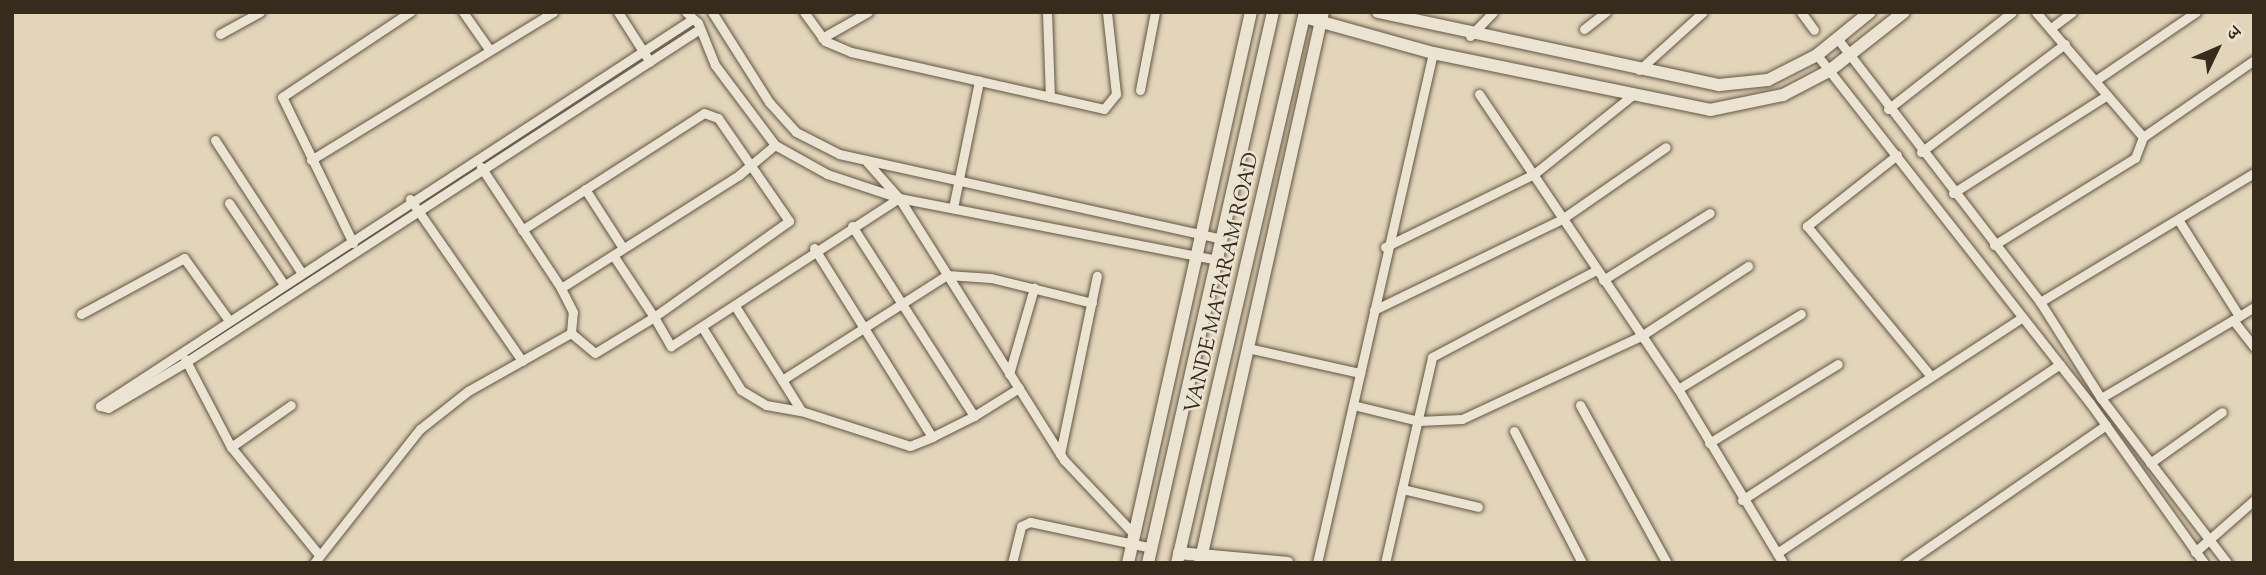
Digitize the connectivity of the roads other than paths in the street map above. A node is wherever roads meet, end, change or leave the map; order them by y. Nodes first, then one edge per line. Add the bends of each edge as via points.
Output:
1 (260, 12) edge
2 (410, 12) edge
3 (463, 12) edge
4 (553, 12) edge
5 (618, 12) edge
6 (712, 12) edge
7 (804, 12) edge
8 (868, 12) edge
9 (1047, 12) edge
10 (1107, 12) edge
11 (1155, 12) edge
12 (1251, 12) edge
13 (1273, 12) edge
14 (1378, 12) edge
15 (1493, 12) edge
16 (1606, 12) edge
17 (1703, 12) edge
18 (1801, 12) edge
19 (1870, 12) edge
20 (1904, 12) edge
21 (2012, 12) edge
22 (2036, 12) edge
23 (2072, 12) edge
24 (2196, 12) edge
25 (1304, 15) edge
26 (1322, 17) edge
27 (693, 21) edge
28 (2051, 28) junction
29 (1584, 29) dead end
30 (1814, 30) dead end
31 (220, 34) dead end
32 (1469, 37) junction
33 (822, 38) junction
34 (1837, 38) junction
35 (2065, 44) junction
36 (489, 49) junction
37 (643, 51) junction
38 (1433, 53) junction
39 (1817, 55) junction
40 (1848, 56) junction
41 (2254, 60) edge
42 (650, 62) junction
43 (1829, 71) junction
44 (1637, 72) junction
45 (979, 80) junction
46 (2096, 80) junction
47 (1140, 90) dead end
48 (1479, 94) dead end
49 (1634, 94) junction
50 (2106, 96) junction
51 (1050, 97) junction
52 (1888, 109) junction
53 (2143, 137) junction
54 (215, 139) dead end
55 (775, 145) junction
56 (1666, 146) dead end
57 (1921, 152) junction
58 (1897, 155) junction
59 (477, 158) junction
60 (311, 159) junction
61 (866, 161) junction
62 (750, 167) junction
63 (483, 171) junction
64 (2254, 173) edge
65 (1534, 174) junction
66 (958, 181) junction
67 (585, 189) junction
68 (1953, 193) junction
69 (899, 198) junction
70 (410, 199) junction
71 (229, 203) dead end
72 (953, 208) junction
73 (420, 211) junction
74 (1710, 213) dead end
75 (1562, 219) junction
76 (2179, 221) junction
77 (852, 226) junction
78 (522, 230) junction
79 (1206, 234) junction
80 (1222, 239) junction
81 (350, 240) junction
82 (1994, 245) junction
83 (1385, 247) junction
84 (623, 248) junction
85 (814, 248) junction
86 (358, 252) junction
87 (613, 255) junction
88 (1200, 257) junction
89 (1217, 260) junction
90 (1748, 266) dead end
91 (1596, 270) junction
92 (301, 272) junction
93 (947, 275) junction
94 (1097, 276) dead end
95 (1603, 280) junction
96 (284, 283) junction
97 (561, 288) junction
98 (1034, 288) junction
99 (2040, 302) junction
100 (1092, 303) junction
101 (735, 306) junction
102 (903, 306) junction
103 (2254, 307) edge
104 (1374, 310) junction
105 (81, 314) dead end
106 (1801, 314) dead end
107 (654, 317) junction
108 (2236, 318) junction
109 (228, 319) junction
110 (2020, 319) junction
111 (702, 327) junction
112 (864, 330) junction
113 (570, 333) junction
114 (1641, 336) junction
115 (2254, 346) edge
116 (1252, 349) junction
117 (179, 351) junction
118 (522, 361) junction
119 (186, 362) junction
120 (1838, 364) dead end
121 (2060, 364) junction
122 (1360, 373) junction
123 (1009, 374) junction
124 (1930, 375) junction
125 (782, 380) junction
126 (1019, 388) junction
127 (1678, 389) junction
128 (2101, 398) junction
129 (290, 405) dead end
130 (1353, 405) junction
131 (1580, 405) dead end
132 (801, 411) junction
133 (2222, 412) dead end
134 (974, 416) junction
135 (1418, 421) junction
136 (2106, 425) junction
137 (1514, 431) dead end
138 (932, 437) junction
139 (1709, 443) junction
140 (231, 447) junction
141 (1060, 454) junction
142 (2150, 463) junction
143 (1402, 489) junction
144 (1742, 500) junction
145 (2254, 500) edge
146 (1478, 508) dead end
147 (1133, 539) junction
148 (2209, 540) junction
149 (1152, 548) junction
150 (2195, 552) junction
151 (1777, 553) junction
152 (1178, 558) edge
153 (317, 559) edge
154 (1201, 560) edge
155 (1012, 563) edge
156 (1128, 563) edge
157 (1148, 563) edge
158 (1288, 563) edge
159 (1317, 563) edge
160 (1385, 563) edge
161 (1582, 563) edge
162 (1667, 563) edge
163 (1783, 563) edge
164 (1906, 563) edge
165 (2204, 563) edge
166 (2227, 563) edge

1 - 31 street
2 - 60 street via 282,97
3 - 36 street
4 - 36 street
5 - 37 street
6 - 27 street
6 - 61 street via 769,102 796,132
7 - 33 street
8 - 33 street
9 - 51 street
10 - 51 street via 1114,104 1104,108
11 - 47 street
12 - 79 street
13 - 80 street, VANDE MATARAM ROAD
14 - 32 street
15 - 32 street
16 - 29 street
17 - 44 street
18 - 30 street
19 - 34 street
20 - 40 street
21 - 52 street
22 - 28 street
23 - 28 street
24 - 46 street
25 - 26 street
25 - 152 street, VANDE MATARAM ROAD
26 - 38 street
26 - 116 street
27 - 37 street
27 - 42 street
27 - 55 street via 715,65
28 - 35 street
32 - 44 street
33 - 45 street via 851,52
34 - 39 street
34 - 40 street
35 - 46 street
35 - 57 street
36 - 60 street
37 - 42 street
37 - 59 street
38 - 49 street
38 - 83 street via 1398,216
39 - 43 street
39 - 44 street via 1769,80 1735,84
40 - 43 street
40 - 52 street
41 - 53 street
42 - 63 street
43 - 49 street via 1747,106 1710,110
43 - 58 street
45 - 51 street
45 - 66 street
46 - 50 street
48 - 65 street
49 - 65 street
50 - 53 street
50 - 68 street
52 - 57 street
53 - 82 street via 2135,158
54 - 92 street
55 - 62 street
55 - 69 street via 827,174
56 - 75 street
57 - 68 street
58 - 110 street
58 - 124 street via 1807,226
59 - 63 street
59 - 70 street
60 - 81 street
61 - 66 street
61 - 69 street
62 - 67 street via 718,118 704,113
62 - 84 street
62 - 107 street via 789,221
63 - 73 street
63 - 78 street
64 - 76 street
65 - 75 street
65 - 83 street
66 - 72 street
66 - 79 street
67 - 78 street
67 - 84 street
68 - 82 street
69 - 72 street
69 - 77 street
69 - 93 street
70 - 73 street
70 - 81 street
71 - 96 street
72 - 88 street
73 - 86 street
73 - 118 street
74 - 95 street
75 - 91 street
75 - 104 street
76 - 99 street
76 - 108 street
77 - 85 street
77 - 102 street
78 - 97 street
79 - 80 street
79 - 88 street
80 - 89 street, VANDE MATARAM ROAD
81 - 86 street
81 - 92 street
82 - 99 street
83 - 104 street
84 - 87 street
85 - 101 street
85 - 112 street
86 - 119 street
87 - 97 street
87 - 107 street
88 - 89 street
88 - 147 street
89 - 149 street, VANDE MATARAM ROAD
90 - 114 street
91 - 95 street
91 - 135 street via 1443,347 1429,365
92 - 96 street
93 - 98 street
93 - 102 street
93 - 123 street
94 - 100 street
95 - 114 street
96 - 109 street
97 - 113 street via 573,312
98 - 100 street
98 - 123 street
99 - 128 street
100 - 141 street
101 - 111 street
101 - 125 street
102 - 112 street
102 - 134 street
103 - 108 street
104 - 122 street
105 - 109 street via 184,258
106 - 127 street
107 - 111 street via 671,346
107 - 113 street via 595,353
108 - 115 street
108 - 128 street
109 - 117 street
110 - 121 street
110 - 124 street
111 - 132 street via 741,390 766,405
112 - 125 street
112 - 138 street
113 - 118 street
114 - 127 street
114 - 135 street via 1462,419
116 - 122 street
116 - 154 street
117 - 119 street
117 - 119 street via 100,406 108,408
118 - 153 street via 468,391 420,429
119 - 140 street via 195,390
120 - 139 street
121 - 136 street
121 - 151 street
122 - 130 street
123 - 126 street
124 - 144 street
125 - 132 street
126 - 134 street
126 - 141 street
127 - 139 street
128 - 142 street
129 - 140 street
130 - 135 street
130 - 159 street
131 - 162 street
132 - 138 street via 910,446
133 - 142 street
134 - 138 street
135 - 143 street
136 - 150 street
136 - 164 street
137 - 161 street
139 - 144 street
140 - 153 street
141 - 147 street
142 - 148 street
143 - 146 street
143 - 160 street
144 - 151 street
145 - 148 street
147 - 149 street
147 - 155 street via 1024,523
147 - 156 street
148 - 150 street
148 - 166 street
149 - 157 street, VANDE MATARAM ROAD
150 - 165 street
151 - 163 street
152 - 154 street
154 - 158 street

